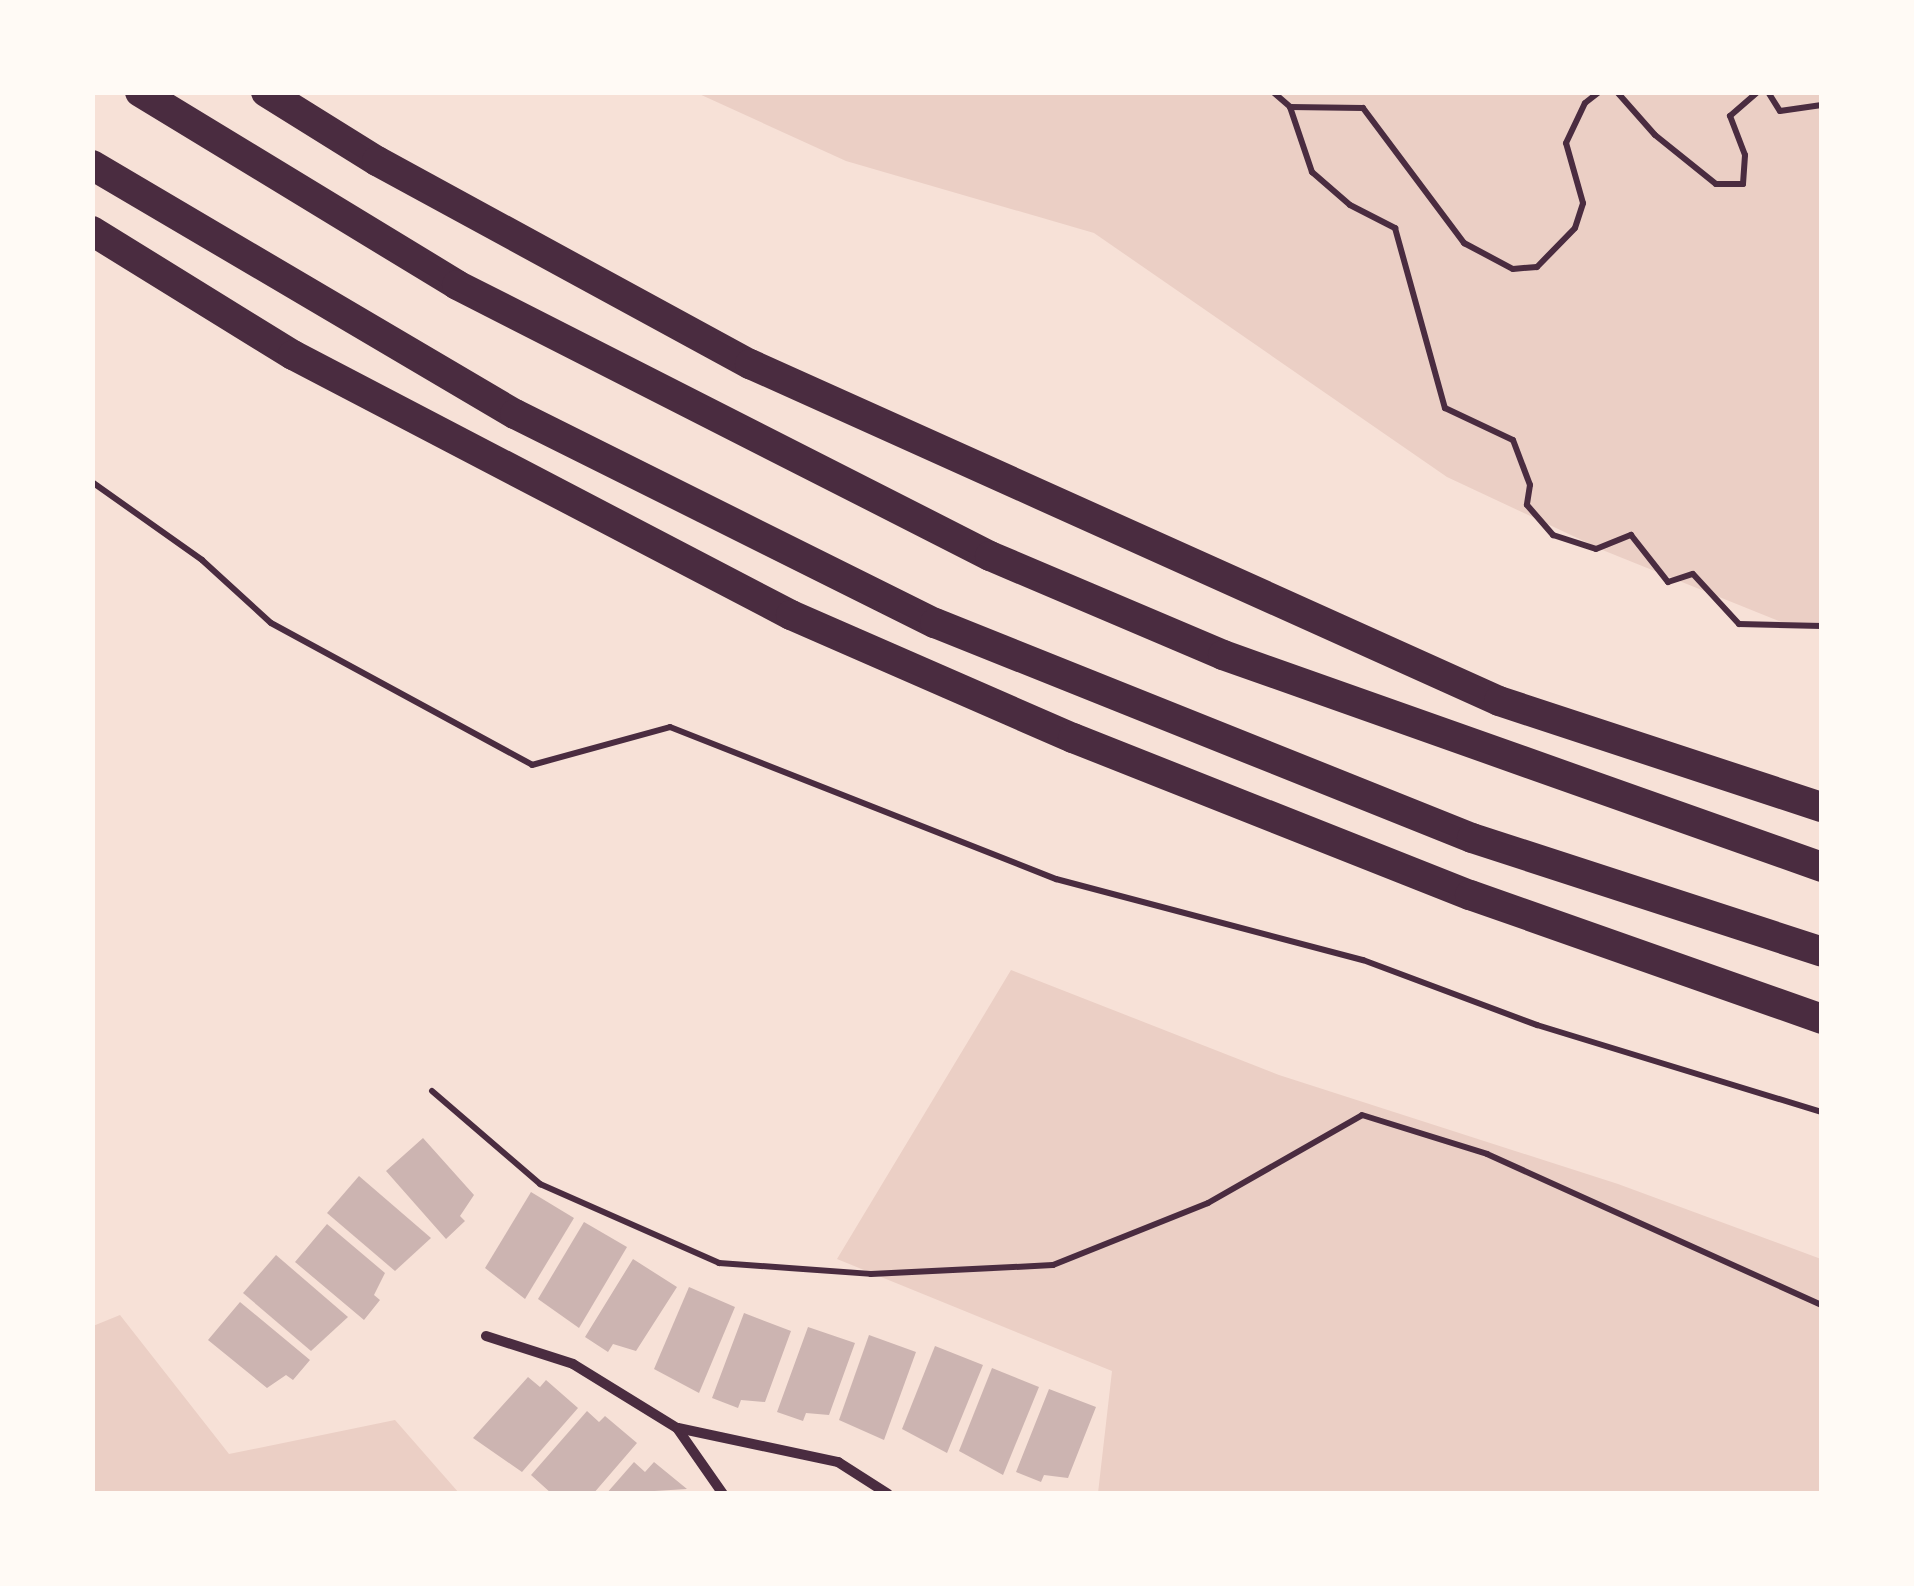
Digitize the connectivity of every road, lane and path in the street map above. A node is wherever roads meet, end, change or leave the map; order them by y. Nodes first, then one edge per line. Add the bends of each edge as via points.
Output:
1 (140, 92) edge
2 (266, 92) edge
3 (1273, 92) edge
4 (1599, 92) edge
5 (1617, 92) edge
6 (1758, 92) edge
7 (1768, 92) edge
8 (1822, 105) edge
9 (1290, 106) junction
10 (92, 165) edge
11 (92, 231) edge
12 (92, 482) edge
13 (1822, 626) edge
14 (1822, 807) edge
15 (1822, 868) edge
16 (1822, 952) edge
17 (1822, 1018) edge
18 (432, 1091) dead end
19 (1822, 1112) edge
20 (1822, 1305) edge
21 (486, 1336) dead end
22 (677, 1428) junction
23 (724, 1494) edge
24 (888, 1494) edge

1 - 15 highway via 457,284 990,556 1223,655
2 - 14 highway via 377,161 750,364 1499,701
3 - 9 path
4 - 9 path via 1585,103 1566,144 1583,203 1575,228 1537,267 1513,269 1464,243 1362,108
5 - 6 path via 1655,135 1716,184 1743,184 1745,155 1730,116
7 - 8 path via 1780,111
9 - 13 path via 1312,172 1350,205 1395,228 1445,408 1513,440 1530,485 1527,505 1554,535 1596,549 1631,536 1668,582 1692,574 1739,624
10 - 16 highway via 516,414 934,623 1472,838
11 - 17 highway via 326,373 791,614 1073,738 1470,895
12 - 19 path via 202,560 271,622 532,765 670,727 1056,879 1363,960 1537,1025
18 - 20 path via 540,1184 719,1263 871,1274 1053,1265 1208,1202 1362,1115 1487,1154
21 - 22 street via 573,1364
22 - 23 street
22 - 24 street via 838,1462

